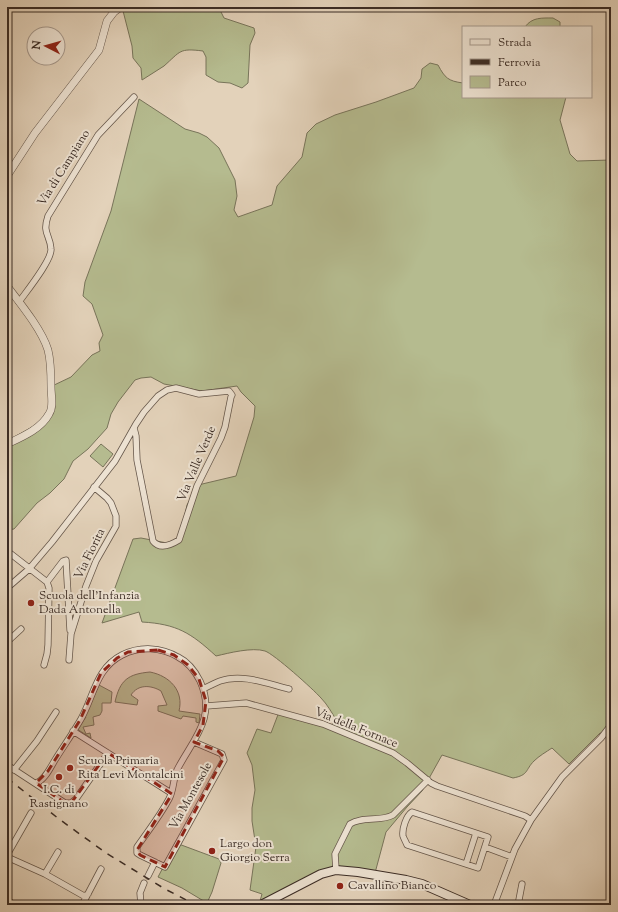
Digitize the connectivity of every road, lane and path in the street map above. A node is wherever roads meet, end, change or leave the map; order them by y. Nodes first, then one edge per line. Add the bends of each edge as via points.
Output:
1 (121, 7) edge
2 (134, 97) dead end
3 (7, 176) edge
4 (7, 286) edge
5 (19, 302) junction
6 (134, 428) junction
7 (7, 444) edge
8 (94, 487) junction
9 (7, 553) edge
10 (29, 569) junction
11 (47, 582) junction
12 (7, 588) edge
13 (21, 629) dead end
14 (71, 634) junction
15 (7, 642) edge
16 (69, 660) dead end
17 (44, 665) dead end
18 (203, 689) junction
19 (288, 689) dead end
20 (206, 706) junction
21 (56, 712) dead end
22 (611, 726) edge
23 (73, 731) junction
24 (194, 742) junction
25 (108, 754) junction
26 (7, 765) edge
27 (14, 770) junction
28 (428, 780) junction
29 (36, 783) junction
30 (171, 793) junction
31 (32, 813) dead end
32 (531, 820) junction
33 (476, 833) junction
34 (485, 847) junction
35 (58, 852) dead end
36 (7, 856) edge
37 (512, 857) junction
38 (155, 862) junction
39 (466, 864) junction
40 (101, 869) dead end
41 (336, 870) junction
42 (45, 874) junction
43 (148, 876) dead end
44 (144, 883) dead end
45 (522, 884) dead end
46 (88, 894) junction
47 (7, 902) edge
48 (495, 903) edge
49 (12, 905) edge
50 (82, 905) edge
51 (141, 905) edge
52 (260, 905) edge
53 (470, 905) edge
54 (503, 905) edge
55 (518, 905) edge

1 - 3 street via 107,21 99,50 35,133
2 - 5 street, Via di Campiano via 95,138 48,216 45,227 51,248 49,257
4 - 5 street
5 - 7 street via 41,334 49,352 52,409 45,420 32,431
6 - 6 street, Via Valle Verde via 154,400 172,388 199,394 226,391 232,395 221,438 197,486 179,540 169,545 160,547 153,542 137,460
6 - 8 street, Via Valle Verde via 115,461
8 - 10 street, Via Valle Verde
8 - 14 street, Via Fiorita via 111,503 116,516 116,526 96,561
9 - 10 street
10 - 11 street
10 - 12 street, Via Valle Verde
11 - 14 street via 66,560
11 - 17 street via 48,645
13 - 15 street
14 - 16 street, Via Fiorita
18 - 19 street via 220,681 235,678
18 - 20 street
18 - 23 street via 193,670 184,660 174,655 151,649 128,652 117,658 101,673 85,712
20 - 24 street via 203,725
20 - 28 street, Via della Fornace via 246,703 323,724 393,753
21 - 27 street
22 - 32 street via 562,777
23 - 25 street
23 - 29 street via 48,771
24 - 30 street via 176,772
24 - 38 street, Via Montesole via 222,754 224,760 164,867
25 - 29 street via 76,800 71,803 65,803
25 - 30 street
26 - 27 street
27 - 29 street
28 - 32 street, Via della Fornace via 437,786
28 - 41 street via 394,815 350,824 335,854
30 - 38 street via 137,847 137,853
31 - 36 street
32 - 37 street
33 - 34 street via 488,837
33 - 39 street
33 - 39 street via 415,812 407,818 403,831 407,845
34 - 37 street
34 - 39 street via 478,868
35 - 42 street
36 - 42 street
37 - 48 street
38 - 43 street
40 - 46 street
41 - 52 main road via 321,874
41 - 53 main road via 422,884
42 - 46 street via 84,896
44 - 51 street via 140,893
45 - 55 street
46 - 50 street
47 - 49 main road
48 - 54 street

